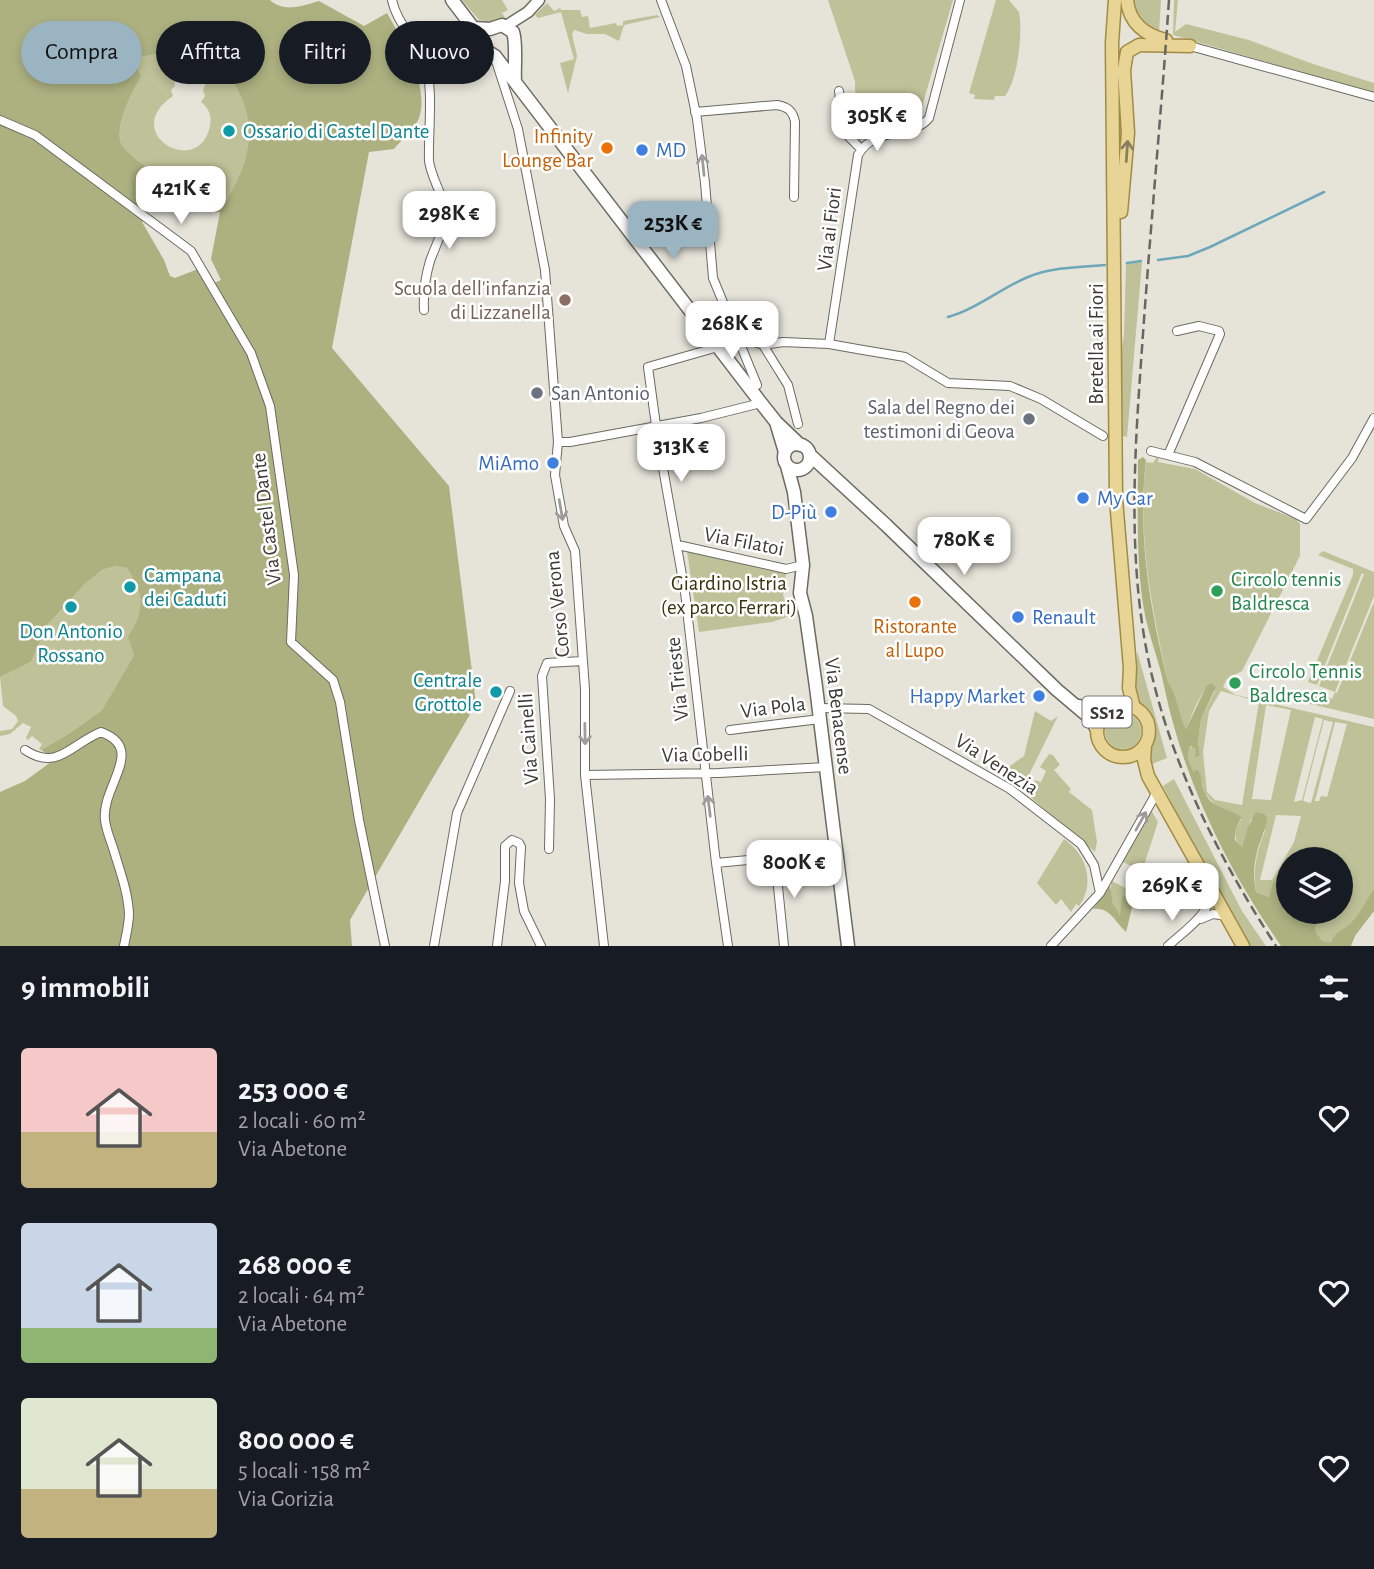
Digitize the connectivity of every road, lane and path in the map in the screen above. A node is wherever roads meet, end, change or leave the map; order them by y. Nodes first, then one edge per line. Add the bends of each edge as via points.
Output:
1 (393, 0) edge
2 (452, 0) edge
3 (539, 0) edge
4 (661, 0) edge
5 (960, 0) edge
6 (1115, 0) edge
7 (1128, 0) edge
8 (528, 12) junction
9 (468, 21) edge
10 (506, 26) junction
11 (494, 27) edge
12 (515, 43) junction
13 (1190, 46) junction
14 (495, 56) junction
15 (515, 82) junction
16 (839, 91) dead end
17 (1374, 97) edge
18 (695, 112) junction
19 (0, 120) edge
20 (861, 149) junction
21 (794, 197) dead end
22 (1116, 268) junction
23 (424, 310) dead end
24 (733, 327) junction
25 (1177, 331) dead end
26 (829, 344) junction
27 (717, 345) junction
28 (763, 345) junction
29 (757, 386) dead end
30 (761, 403) junction
31 (1374, 418) edge
32 (776, 422) junction
33 (798, 424) dead end
34 (657, 426) junction
35 (1103, 436) dead end
36 (558, 442) junction
37 (800, 445) junction
38 (1151, 451) dead end
39 (785, 452) junction
40 (810, 455) junction
41 (1168, 455) junction
42 (787, 466) junction
43 (802, 469) junction
44 (831, 474) junction
45 (794, 492) junction
46 (678, 545) junction
47 (803, 565) junction
48 (583, 661) junction
49 (510, 691) dead end
50 (1075, 704) junction
51 (1122, 707) junction
52 (820, 713) junction
53 (1097, 729) junction
54 (730, 730) dead end
55 (1144, 746) junction
56 (25, 750) dead end
57 (1125, 757) junction
58 (826, 767) junction
59 (705, 772) junction
60 (586, 775) junction
61 (1148, 776) junction
62 (1157, 792) junction
63 (549, 849) dead end
64 (836, 852) junction
65 (775, 857) junction
66 (716, 863) junction
67 (1212, 891) junction
68 (1100, 893) junction
69 (1227, 916) junction
70 (1195, 922) junction
71 (124, 946) edge
72 (385, 946) edge
73 (434, 946) edge
74 (497, 946) edge
75 (541, 946) edge
76 (604, 946) edge
77 (728, 946) edge
78 (784, 946) edge
79 (848, 946) edge
80 (1051, 946) edge
81 (1168, 946) edge
82 (1243, 946) edge

1 - 23 street via 426,64 429,161 442,194 444,219 423,288
2 - 9 main road, SS12
3 - 8 street
4 - 18 street via 686,66
5 - 20 street via 929,118 922,125 872,140
6 - 22 main road, Bretella ai Fiori
7 - 13 main road via 1133,20 1145,31
8 - 10 street
8 - 12 street
10 - 11 main road
10 - 12 main road
12 - 14 main road via 503,57
12 - 15 main road
13 - 17 street
22 -> 13 main road via 1128,133 1125,56 1139,46
14 - 15 main road, SS12
14 - 36 street, Corso Verona via 518,129 545,270
15 - 27 main road, SS12
16 - 20 street via 844,132
18 - 21 street via 777,106 791,111 795,122
24 -> 18 street via 713,278
19 - 72 street, Via Castel Dante via 35,135 191,251 251,353 270,406 293,575 291,642 333,680 340,702
20 - 26 street, Via ai Fiori via 854,170
22 - 51 main road, Bretella ai Fiori via 1116,499 1130,668
24 - 27 street
24 - 28 street
24 - 29 street
25 - 41 street via 1199,326 1220,334
26 - 28 street
26 - 35 street via 905,357 947,383 1010,386
27 - 30 main road, SS12
27 - 34 street, Via Trieste via 648,367
28 - 33 street via 788,385
30 - 32 main road, SS12
30 - 34 street
31 - 41 street via 1352,458 1306,519 1219,473
32 - 37 main road, SS12
32 - 39 main road, SS12
34 - 36 street
34 - 46 street, Via Trieste
36 -> 48 street, Corso Verona via 555,475 564,526 576,551
37 - 39 main road
37 - 40 main road, SS12
38 - 41 street
39 - 42 main road, SS12
40 - 43 main road
40 - 44 main road, SS12
42 - 43 main road
42 - 45 main road, Via Benacense
43 - 44 main road
43 - 45 main road, Via Benacense
44 - 50 main road, SS12
45 - 47 main road, Via Benacense
46 - 47 street, Via Filatoi via 786,569
46 - 59 street, Via Trieste
47 - 52 main road, Via Benacense via 800,593
48 -> 60 street, Corso Verona
48 - 63 street, Via Cainelli via 547,663 542,676
49 - 73 street via 457,813
50 - 51 main road, SS12 via 1095,711
50 - 53 main road, SS12
51 - 53 main road, SS12 via 1101,718
51 - 55 main road, SS12 via 1142,713 1149,729
52 - 54 street, Via Pola
52 - 58 main road, Via Benacense
52 - 68 street, Via Venezia via 869,709 1010,789 1081,844 1094,865
53 - 57 main road, SS12 via 1107,752
55 - 57 main road, SS12
55 - 61 main road, SS12
56 - 71 street via 37,758 56,758 101,732 118,740 122,759 109,790 104,820 127,895
57 - 61 main road, SS12
58 - 59 street, Via Cobelli
58 - 64 main road, Via Benacense
59 - 60 street, Via Cobelli
66 -> 59 street, Via Trieste
60 - 76 street, Corso Verona
61 - 62 main road, SS12
62 - 67 main road, SS12
68 -> 62 street
64 - 65 street
64 - 79 main road, Via Benacense
65 - 66 street
65 - 78 street
66 - 77 street, Via Trieste
67 - 69 main road, SS12
67 - 70 street via 1210,903
68 - 80 street
69 - 70 street via 1213,914
69 - 82 main road, SS12
70 - 81 street
74 - 75 street via 505,846 512,840 521,847 519,883 524,911

